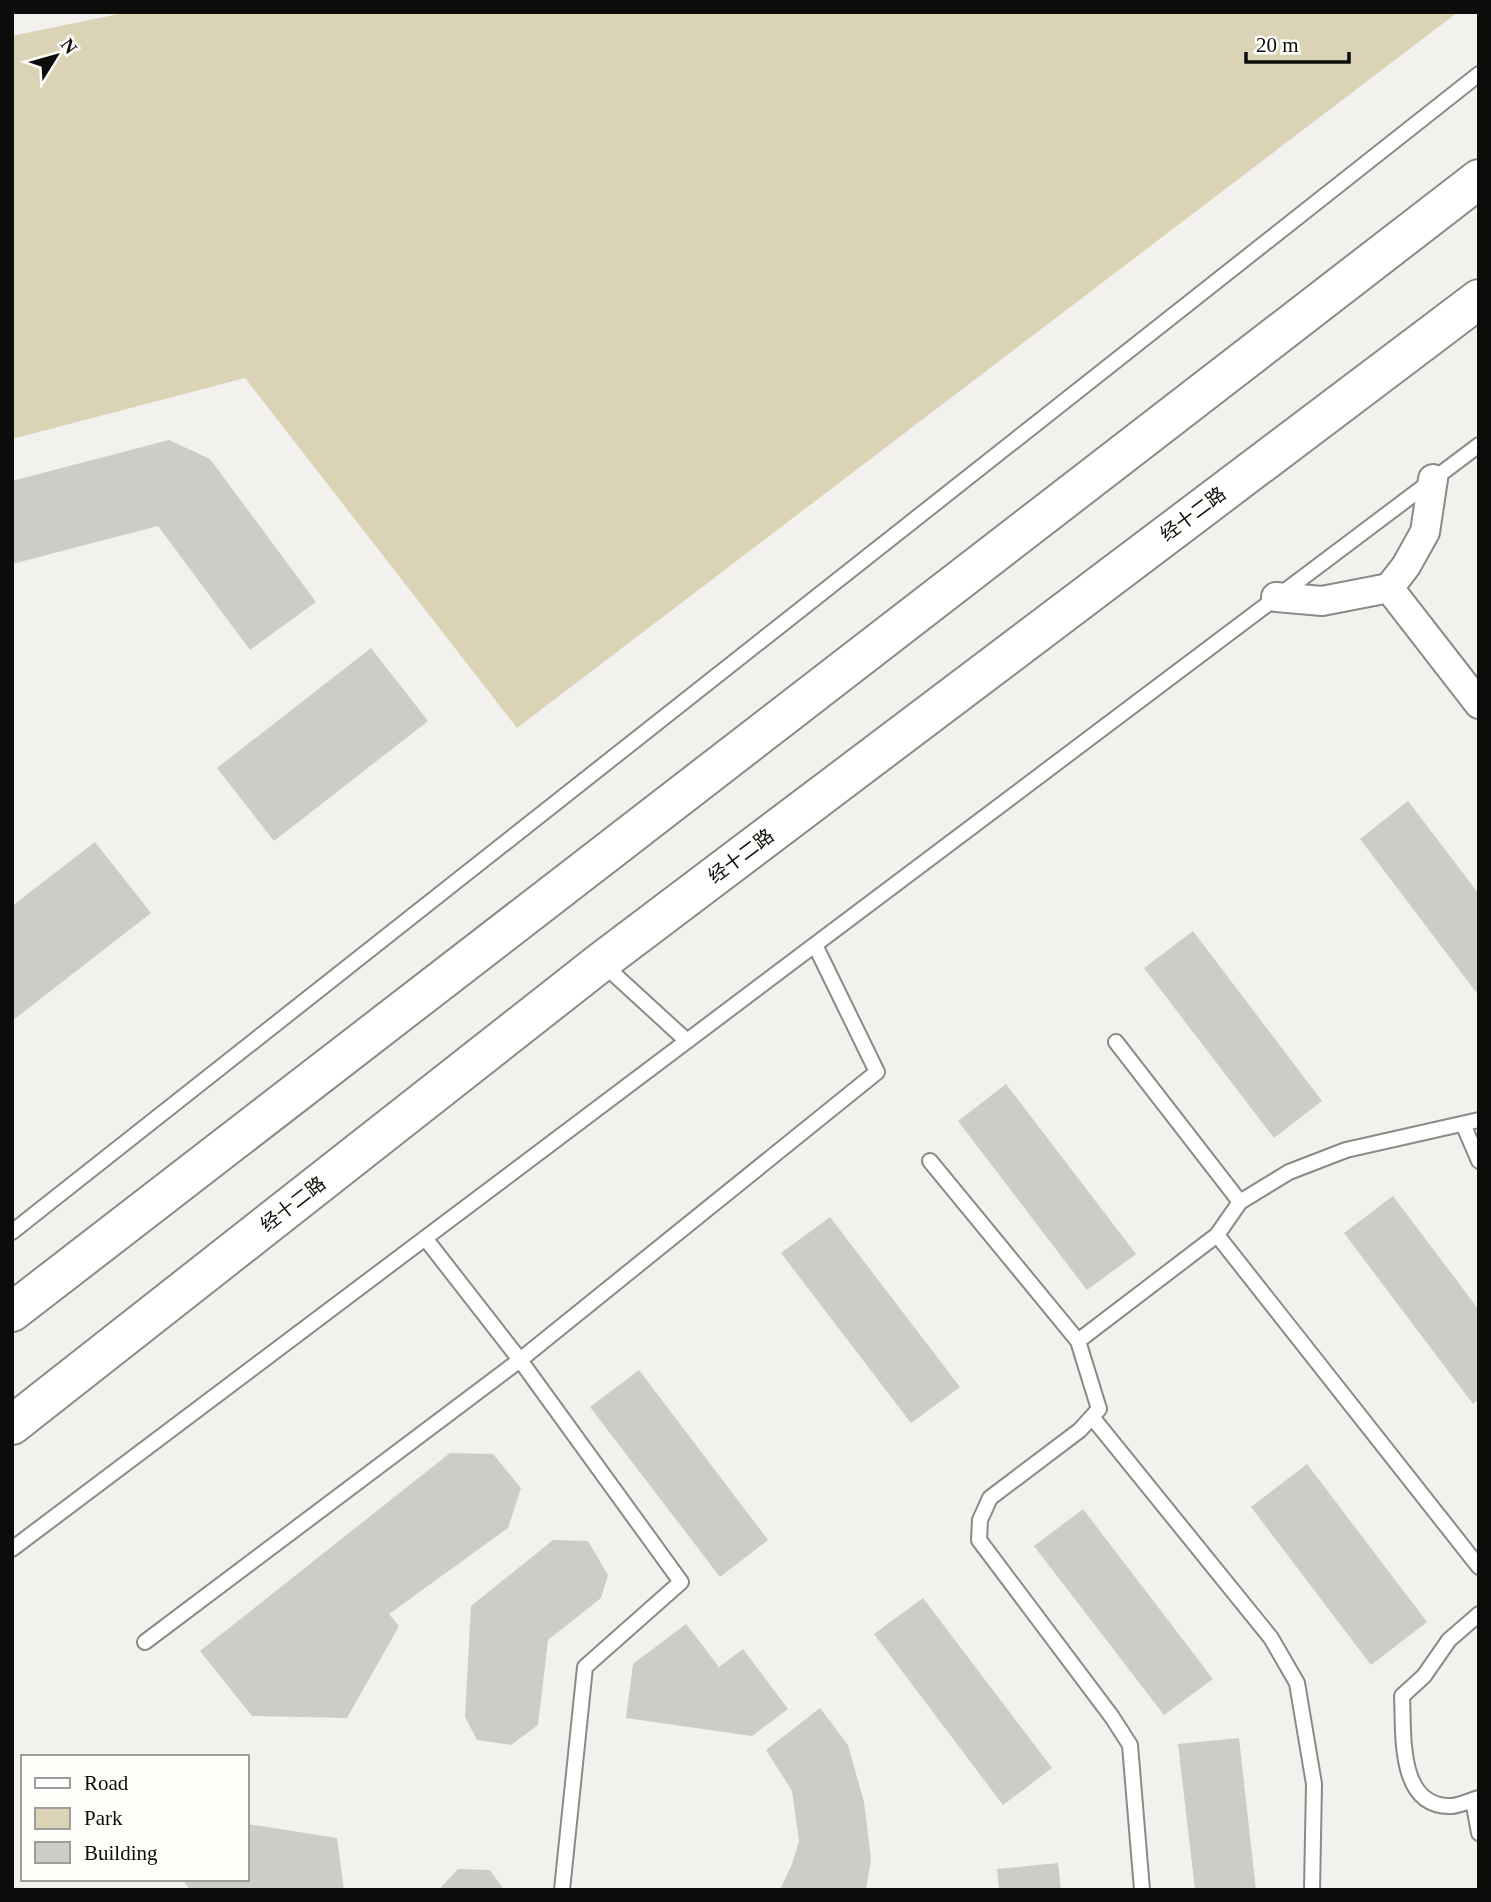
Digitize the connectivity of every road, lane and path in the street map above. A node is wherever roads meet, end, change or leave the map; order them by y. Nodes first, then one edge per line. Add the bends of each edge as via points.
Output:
1 (1479, 74) edge
2 (1479, 179) edge
3 (1472, 309) edge
4 (1479, 445) edge
5 (1433, 479) junction
6 (1389, 588) junction
7 (1276, 597) junction
8 (1479, 704) edge
9 (815, 945) junction
10 (601, 962) junction
11 (687, 1041) junction
12 (1116, 1042) dead end
13 (1479, 1120) edge
14 (1463, 1124) junction
15 (930, 1161) dead end
16 (1479, 1161) edge
17 (1240, 1202) junction
18 (12, 1232) edge
19 (1217, 1235) junction
20 (425, 1238) junction
21 (12, 1312) edge
22 (1078, 1341) junction
23 (520, 1360) junction
24 (1092, 1417) junction
25 (12, 1425) edge
26 (12, 1549) edge
27 (1479, 1567) edge
28 (1479, 1614) edge
29 (145, 1642) dead end
30 (1476, 1799) edge
31 (1479, 1833) edge
32 (562, 1890) edge
33 (1142, 1890) edge
34 (1312, 1890) edge

1 - 18 lane
2 - 21 main road
3 - 10 main road, 经十二路
4 - 5 lane
5 - 6 street via 1425,532
5 - 7 lane
6 - 7 street via 1322,601
6 - 8 street
7 - 9 lane
9 - 11 lane
9 - 23 lane via 877,1072
10 - 11 lane
10 - 25 main road, 经十二路
11 - 20 lane
12 - 17 lane
13 - 14 lane
14 - 16 lane
14 - 17 lane via 1346,1150 1289,1172
15 - 22 lane
17 - 19 lane
19 - 22 lane
19 - 27 lane
20 - 23 lane
20 - 26 lane
22 - 24 lane via 1099,1409
23 - 29 lane
23 - 32 lane via 681,1582 584,1667
24 - 33 lane via 990,1498 980,1520 979,1540 1130,1745
24 - 34 lane via 1271,1637 1297,1683 1314,1784
28 - 30 lane via 1449,1640 1424,1676 1402,1696 1410,1781 1428,1801 1453,1806
30 - 31 lane

